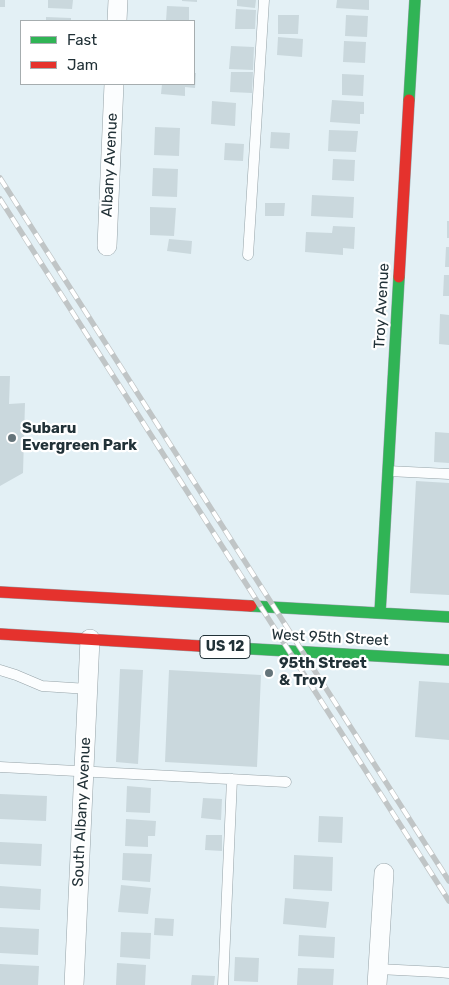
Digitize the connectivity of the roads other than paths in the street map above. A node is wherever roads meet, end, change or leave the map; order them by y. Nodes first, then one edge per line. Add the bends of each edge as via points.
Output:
1 (118, 0) edge
2 (264, 0) edge
3 (415, 0) edge
4 (117, 20) edge
5 (114, 85) edge
6 (106, 246) dead end
7 (248, 255) dead end
8 (388, 471) junction
9 (449, 474) edge
10 (0, 592) edge
11 (380, 613) junction
12 (449, 617) edge
13 (0, 634) edge
14 (90, 639) junction
15 (449, 660) edge
16 (0, 670) edge
17 (88, 689) junction
18 (0, 767) edge
19 (84, 772) junction
20 (232, 779) junction
21 (286, 782) dead end
22 (384, 873) dead end
23 (449, 973) edge
24 (378, 977) edge
25 (74, 985) edge
26 (222, 985) edge

1 - 4 street
2 - 7 lane
3 - 8 main road, Troy Avenue
5 - 6 street, Albany Avenue
8 - 9 lane
8 - 11 main road, Troy Avenue
10 - 11 main road, West 95th Street
11 - 12 main road, West 95th Street
13 - 14 main road, West 95th Street / US 12
14 - 15 main road, West 95th Street / US 12
14 - 17 street, South Albany Avenue
16 - 17 lane via 42,686
17 - 19 street, South Albany Avenue
18 - 19 lane
19 - 20 lane
19 - 25 street, South Albany Avenue
20 - 21 lane
20 - 26 lane
22 - 24 street
23 - 24 lane

